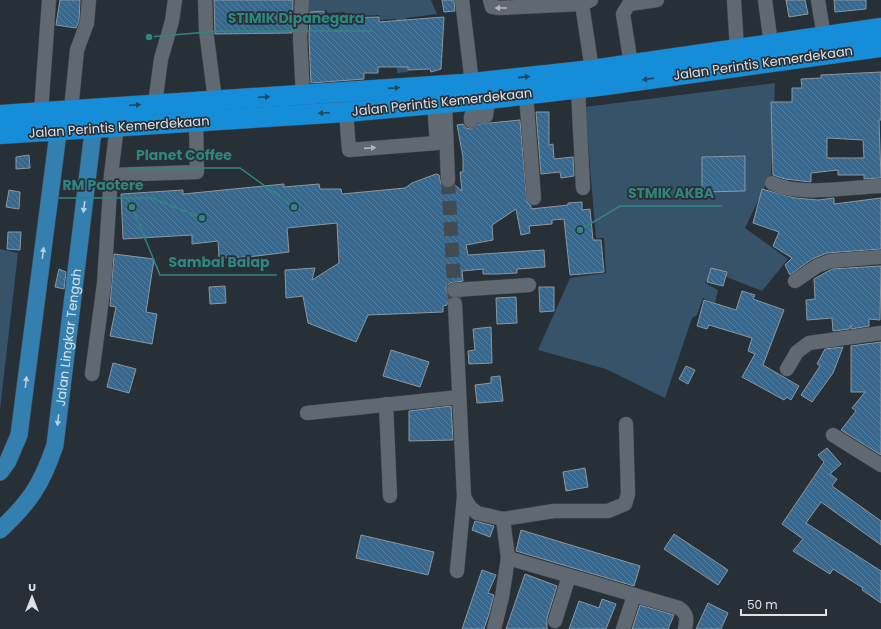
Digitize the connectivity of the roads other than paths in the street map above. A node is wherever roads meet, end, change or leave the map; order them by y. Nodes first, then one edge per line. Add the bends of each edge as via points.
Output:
1 (49, 0) edge
2 (89, 0) edge
3 (176, 0) edge
4 (205, 0) edge
5 (302, 0) edge
6 (462, 0) edge
7 (490, 0) edge
8 (657, 0) edge
9 (734, 0) edge
10 (766, 0) edge
11 (818, 0) edge
12 (586, 2) edge
13 (623, 5) edge
14 (881, 28) edge
15 (824, 37) junction
16 (771, 44) junction
17 (881, 47) edge
18 (737, 49) junction
19 (630, 64) junction
20 (592, 70) junction
21 (472, 83) junction
22 (578, 89) junction
23 (526, 94) junction
24 (303, 95) junction
25 (488, 99) junction
26 (215, 100) junction
27 (440, 103) junction
28 (156, 104) junction
29 (66, 110) junction
30 (41, 112) junction
31 (346, 112) junction
32 (0, 115) edge
33 (95, 118) junction
34 (471, 121) dead end
35 (196, 122) junction
36 (117, 126) junction
37 (59, 131) junction
38 (0, 134) edge
39 (111, 175) junction
40 (448, 180) tunnel mouth
41 (772, 183) dead end
42 (881, 186) edge
43 (583, 188) dead end
44 (534, 198) dead end
45 (881, 257) edge
46 (795, 280) dead end
47 (530, 285) dead end
48 (881, 333) edge
49 (787, 369) dead end
50 (92, 374) dead end
51 (459, 397) junction
52 (386, 404) junction
53 (307, 413) dead end
54 (626, 424) dead end
55 (832, 435) dead end
56 (881, 465) edge
57 (0, 472) edge
58 (390, 496) dead end
59 (464, 497) junction
60 (503, 519) junction
61 (0, 530) edge
62 (508, 558) junction
63 (457, 571) dead end
64 (569, 576) junction
65 (634, 596) junction
66 (555, 621) dead end
67 (494, 629) edge
68 (623, 629) edge
69 (685, 629) edge

1 - 30 street
2 - 29 street via 87,23 77,50
3 - 28 street via 161,59
4 - 26 street
5 - 24 street via 300,38
6 - 21 street
12 -> 7 street via 497,8 492,7
8 - 13 street
9 - 18 street
10 - 16 street
11 - 15 street
12 - 20 street
13 - 19 street
14 - 15 highway, Jalan Perintis Kemerdekaan
15 - 16 highway, Jalan Perintis Kemerdekaan
16 - 18 highway, Jalan Perintis Kemerdekaan
17 -> 22 highway, Jalan Perintis Kemerdekaan
18 - 19 highway, Jalan Perintis Kemerdekaan
19 - 20 highway, Jalan Perintis Kemerdekaan
21 -> 20 highway, Jalan Perintis Kemerdekaan
24 -> 21 highway, Jalan Perintis Kemerdekaan
22 - 23 highway, Jalan Perintis Kemerdekaan
22 - 43 street
23 - 25 highway, Jalan Perintis Kemerdekaan
23 - 44 street
26 -> 24 highway, Jalan Perintis Kemerdekaan
25 - 27 highway, Jalan Perintis Kemerdekaan
25 - 34 street via 486,116 471,116
26 - 28 highway, Jalan Perintis Kemerdekaan
27 - 31 highway, Jalan Perintis Kemerdekaan
31 -> 27 street via 349,150 437,143
27 - 40 street
33 -> 28 highway, Jalan Perintis Kemerdekaan
29 - 30 highway, Jalan Perintis Kemerdekaan
29 - 33 highway, Jalan Perintis Kemerdekaan
29 - 37 main road
30 - 32 highway, Jalan Perintis Kemerdekaan
31 -> 35 highway, Jalan Perintis Kemerdekaan
33 - 36 highway, Jalan Perintis Kemerdekaan
33 - 37 highway, Jalan Perintis Kemerdekaan
33 -> 61 main road, Jalan Lingkar Tengah via 55,445 45,474 30,499
35 - 36 highway, Jalan Perintis Kemerdekaan
35 - 39 street via 197,172
36 - 39 street
37 - 38 highway, Jalan Perintis Kemerdekaan
57 -> 37 main road via 8,461 19,435
39 - 50 street via 104,284
41 - 42 street via 780,187 802,190
45 - 46 street via 830,261
47 - 51 street via 455,297
48 - 49 street via 810,343 797,352
51 - 52 street
51 - 59 street
52 - 53 street
52 - 58 street
54 - 60 street via 628,494 625,504 608,511 554,511
55 - 56 street
59 - 60 street via 477,513
59 - 63 street
60 - 62 street
62 - 64 street
62 - 67 street
64 - 65 street
64 - 66 street
65 - 68 street
65 - 69 street via 683,611 687,619

